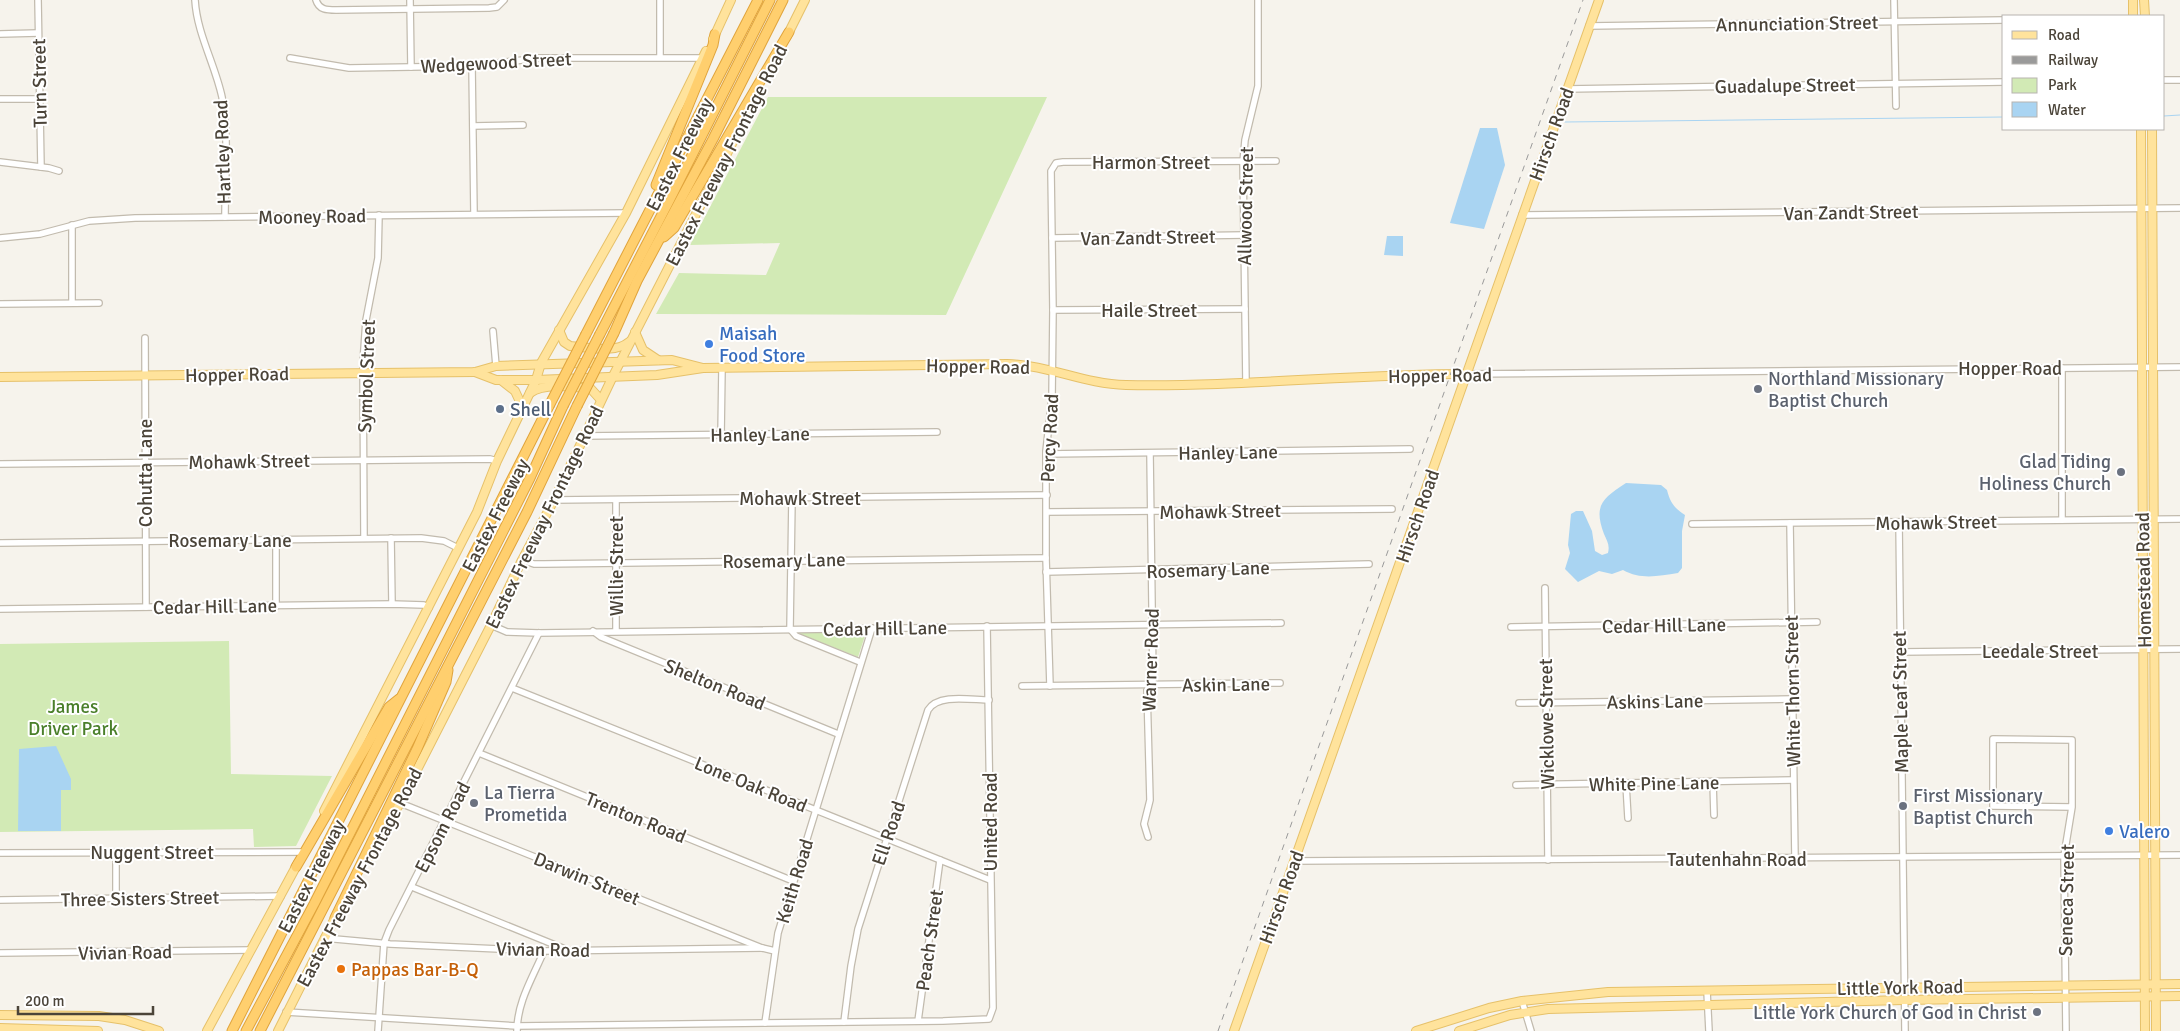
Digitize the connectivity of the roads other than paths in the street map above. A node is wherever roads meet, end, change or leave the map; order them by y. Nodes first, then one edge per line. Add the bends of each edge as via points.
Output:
1 (38, 0) edge
2 (195, 0) edge
3 (316, 0) edge
4 (410, 0) edge
5 (504, 0) edge
6 (660, 0) edge
7 (732, 0) edge
8 (758, 0) edge
9 (770, 0) edge
10 (783, 0) edge
11 (805, 0) edge
12 (1258, 0) edge
13 (1599, 0) edge
14 (1894, 0) edge
15 (2133, 0) edge
16 (2144, 0) edge
17 (410, 9) junction
18 (2133, 15) edge
19 (2145, 15) edge
20 (2002, 20) edge
21 (1894, 21) junction
22 (1590, 26) junction
23 (789, 32) junction
24 (38, 33) junction
25 (0, 34) edge
26 (715, 34) junction
27 (660, 56) junction
28 (290, 58) dead end
29 (703, 58) junction
30 (472, 66) junction
31 (411, 67) junction
32 (2165, 80) edge
33 (2180, 80) edge
34 (2002, 82) edge
35 (1895, 83) junction
36 (1566, 89) junction
37 (0, 99) edge
38 (40, 99) junction
39 (1896, 106) dead end
40 (523, 125) dead end
41 (473, 126) junction
42 (2140, 130) edge
43 (2152, 130) edge
44 (2141, 143) junction
45 (2153, 143) junction
46 (1276, 161) dead end
47 (0, 162) edge
48 (1243, 162) junction
49 (41, 167) junction
50 (59, 171) dead end
51 (1051, 191) joint
52 (2180, 208) edge
53 (2140, 209) junction
54 (2153, 209) junction
55 (626, 213) junction
56 (474, 214) junction
57 (378, 215) junction
58 (1522, 216) junction
59 (225, 217) junction
60 (72, 225) junction
61 (1244, 236) junction
62 (0, 238) edge
63 (1052, 238) junction
64 (657, 244) junction
65 (622, 267) junction
66 (2154, 277) junction
67 (2140, 278) junction
68 (72, 303) junction
69 (99, 303) dead end
70 (0, 304) edge
71 (1245, 309) junction
72 (1053, 310) junction
73 (559, 330) junction
74 (493, 331) dead end
75 (635, 332) junction
76 (145, 338) dead end
77 (630, 341) junction
78 (621, 360) junction
79 (658, 360) junction
80 (541, 363) junction
81 (496, 366) junction
82 (2141, 367) junction
83 (2152, 367) junction
84 (2180, 367) edge
85 (703, 368) junction
86 (722, 368) junction
87 (2062, 368) junction
88 (1051, 369) junction
89 (475, 372) junction
90 (362, 373) junction
91 (1467, 374) junction
92 (145, 376) junction
93 (613, 376) junction
94 (0, 377) edge
95 (500, 380) junction
96 (536, 380) junction
97 (1246, 383) junction
98 (526, 397) junction
99 (601, 400) junction
100 (522, 406) junction
101 (937, 432) dead end
102 (721, 434) junction
103 (583, 436) junction
104 (1410, 449) dead end
105 (2153, 449) junction
106 (2142, 450) junction
107 (1150, 453) junction
108 (1046, 454) junction
109 (363, 460) junction
110 (497, 461) junction
111 (145, 462) junction
112 (0, 464) edge
113 (1047, 495) junction
114 (792, 499) junction
115 (554, 500) junction
116 (616, 500) junction
117 (1392, 509) dead end
118 (1047, 512) junction
119 (1151, 512) junction
120 (2154, 519) junction
121 (2180, 519) edge
122 (2062, 520) junction
123 (2142, 520) junction
124 (1899, 522) junction
125 (1790, 523) junction
126 (1692, 524) dead end
127 (364, 538) junction
128 (391, 538) junction
129 (276, 540) junction
130 (146, 541) junction
131 (0, 542) edge
132 (458, 548) junction
133 (1046, 558) junction
134 (522, 560) junction
135 (792, 560) junction
136 (615, 563) junction
137 (1369, 564) dead end
138 (1152, 570) junction
139 (1046, 572) junction
140 (2143, 581) junction
141 (2155, 581) junction
142 (1545, 588) dead end
143 (392, 604) junction
144 (276, 606) junction
145 (146, 607) junction
146 (429, 608) junction
147 (0, 609) edge
148 (1792, 622) junction
149 (1817, 622) dead end
150 (1281, 623) dead end
151 (1153, 624) junction
152 (491, 625) junction
153 (1048, 625) junction
154 (987, 626) junction
155 (1511, 627) dead end
156 (1545, 627) junction
157 (872, 628) junction
158 (790, 629) junction
159 (616, 631) junction
160 (593, 632) junction
161 (539, 633) junction
162 (2180, 649) edge
163 (2144, 650) junction
164 (2156, 650) junction
165 (1900, 652) junction
166 (450, 661) junction
167 (860, 662) junction
168 (1280, 683) dead end
169 (1022, 686) dead end
170 (1050, 686) junction
171 (1150, 686) junction
172 (512, 688) junction
173 (403, 696) junction
174 (1792, 699) junction
175 (989, 700) junction
176 (1519, 703) dead end
177 (1545, 703) junction
178 (838, 734) junction
179 (2144, 752) junction
180 (2155, 752) junction
181 (479, 753) junction
182 (1793, 780) junction
183 (1713, 782) junction
184 (1626, 784) junction
185 (1516, 785) dead end
186 (1547, 785) junction
187 (400, 803) junction
188 (2072, 808) junction
189 (816, 810) junction
190 (1714, 815) dead end
191 (1628, 818) dead end
192 (445, 820) junction
193 (1148, 837) dead end
194 (888, 839) junction
195 (304, 852) junction
196 (0, 853) edge
197 (116, 853) junction
198 (2180, 854) edge
199 (2145, 855) junction
200 (2155, 855) junction
201 (2064, 856) junction
202 (1902, 857) junction
203 (1795, 858) junction
204 (940, 860) junction
205 (1548, 860) junction
206 (1294, 861) junction
207 (296, 867) junction
208 (990, 880) junction
209 (793, 881) junction
210 (412, 886) junction
211 (280, 896) junction
212 (116, 898) junction
213 (0, 900) edge
214 (335, 918) junction
215 (324, 938) junction
216 (384, 944) junction
217 (762, 948) junction
218 (250, 950) junction
219 (567, 950) junction
220 (544, 951) junction
221 (775, 951) junction
222 (0, 953) edge
223 (2064, 984) junction
224 (2146, 984) junction
225 (2156, 984) junction
226 (2180, 984) edge
227 (1904, 987) junction
228 (1826, 988) junction
229 (1805, 989) junction
230 (1707, 991) junction
231 (1632, 992) junction
232 (1587, 994) junction
233 (2180, 996) edge
234 (2066, 997) junction
235 (2145, 997) junction
236 (2156, 997) junction
237 (1904, 1000) junction
238 (1522, 1001) junction
239 (1806, 1002) junction
240 (1825, 1002) junction
241 (1708, 1004) junction
242 (1632, 1006) junction
243 (272, 1007) junction
244 (1587, 1008) junction
245 (286, 1012) junction
246 (1526, 1012) junction
247 (41, 1015) junction
248 (0, 1016) edge
249 (379, 1019) junction
250 (918, 1021) junction
251 (844, 1022) junction
252 (765, 1023) junction
253 (0, 1028) edge
254 (39, 1028) junction
255 (517, 1029) edge
256 (98, 1031) edge
257 (159, 1031) edge
258 (207, 1031) edge
259 (232, 1031) edge
260 (246, 1031) edge
261 (260, 1031) edge
262 (267, 1031) edge
263 (278, 1031) edge
264 (378, 1031) edge
265 (1234, 1031) edge
266 (1416, 1031) edge
267 (1459, 1031) edge
268 (1531, 1031) edge
269 (1709, 1031) edge
270 (1905, 1031) edge
271 (2066, 1031) edge
272 (2145, 1031) edge
273 (2156, 1031) edge

1 - 24 street, Turn Street
2 - 59 street, Hartley Road via 199,26 223,106
3 - 17 street via 317,5 329,10
4 - 17 street
5 - 17 street via 489,8
6 - 27 street
7 - 26 main road
8 - 65 highway, Eastex Freeway
9 - 260 highway, bridge via 314,904
10 - 64 highway, Eastex Freeway
11 - 23 main road, Eastex Freeway Frontage Road
12 - 48 street, Allwood Street via 1258,86
13 - 22 main road, Hirsch Road
14 - 21 street
15 - 18 main road
16 - 19 main road
17 - 31 street
20 - 21 street, Annunciation Street
21 - 22 street, Annunciation Street
21 - 35 street
22 - 36 main road, Hirsch Road
23 - 64 highway via 674,228
23 - 75 main road, Eastex Freeway Frontage Road
24 - 25 street
24 - 38 street, Turn Street
26 - 29 main road
26 - 65 highway via 669,157
27 - 29 street, Wedgewood Street
27 - 30 street, Wedgewood Street via 539,58
28 - 31 street, Wedgewood Street via 349,68
29 - 55 main road
30 - 31 street, Wedgewood Street
30 - 41 street
32 - 33 street
34 - 35 street, Guadalupe Street
35 - 36 street, Guadalupe Street
35 - 39 street
36 - 58 main road, Hirsch Road
37 - 38 street
38 - 49 street, Turn Street
40 - 41 street
41 - 56 street
42 - 44 main road, Homestead Road
43 - 45 main road, Homestead Road
44 - 45 main road
44 - 53 main road, Homestead Road
45 - 54 main road, Homestead Road
46 - 48 street, Harmon Street
47 - 49 street
48 - 51 street, Harmon Street via 1056,163 1051,170
48 - 61 street, Allwood Street
49 - 50 street
51 - 63 street, Percy Road
52 - 54 street, Van Zandt Street
53 - 54 street, Van Zandt Street
53 - 58 street, Van Zandt Street
53 - 67 main road, Homestead Road
54 - 66 main road, Homestead Road
55 - 56 street, Mooney Road
55 - 73 main road
56 - 57 street, Mooney Road
57 - 59 street, Mooney Road
57 - 90 street, Symbol Street via 378,258 366,320
58 - 91 main road, Hirsch Road
59 - 60 street, Mooney Road via 103,219
60 - 62 street, Mooney Road via 40,234
60 - 68 street
61 - 63 street, Van Zandt Street
61 - 71 street, Allwood Street
63 - 72 street, Percy Road
64 - 166 highway, Eastex Freeway, bridge via 527,512
65 - 173 highway, Eastex Freeway, bridge
66 - 67 main road
66 - 83 main road, Homestead Road
67 - 82 main road, Homestead Road
68 - 69 street
68 - 70 street
71 - 72 street, Haile Street
71 - 97 street, Allwood Street
72 - 88 street, Percy Road
73 - 77 main road via 564,342 570,346 616,348
73 - 80 main road
74 - 81 street
75 - 77 main road, Eastex Freeway Frontage Road
75 - 79 main road via 643,350
76 - 92 street, Cohutta Lane
77 - 78 main road, Eastex Freeway Frontage Road
78 - 79 main road, Hopper Road
78 - 80 main road, Hopper Road
78 - 93 main road, Eastex Freeway Frontage Road
79 - 85 main road, Hopper Road via 676,360
80 - 81 main road, Hopper Road
80 - 96 main road
81 - 89 main road, Hopper Road
82 - 83 street, Hopper Road
82 - 87 street, Hopper Road
82 - 106 main road, Homestead Road
83 - 84 street, Hopper Road
83 - 105 main road, Homestead Road
85 - 86 main road, Hopper Road
85 - 93 main road, Hopper Road via 657,375
86 - 88 main road, Hopper Road via 1026,364
86 - 102 street
87 - 91 street, Hopper Road
87 - 122 street
88 - 97 main road, Hopper Road via 1084,380 1111,384
88 - 108 street, Percy Road via 1052,397
89 - 90 main road, Hopper Road
89 - 95 main road, Hopper Road
90 - 92 main road, Hopper Road
90 - 109 street, Symbol Street
91 - 97 main road, Hopper Road
91 - 206 main road, Hirsch Road
92 - 94 main road, Hopper Road
92 - 111 street, Cohutta Lane
93 - 96 main road, Hopper Road
93 - 99 main road, Eastex Freeway Frontage Road
95 - 96 main road, Hopper Road
95 - 100 main road via 515,391
96 - 98 main road
98 - 99 main road via 540,388 574,386 591,389
98 - 100 main road
99 - 103 main road, Eastex Freeway Frontage Road
100 - 110 main road
101 - 102 street, Hanley Lane
102 - 103 street, Hanley Lane
103 - 115 main road, Eastex Freeway Frontage Road
104 - 107 street, Hanley Lane
105 - 106 main road
105 - 120 main road, Homestead Road
106 - 123 main road, Homestead Road
107 - 108 street, Hanley Lane
107 - 119 street, Warner Road
108 - 113 street, Percy Road
109 - 110 street, Mohawk Street
109 - 111 street, Mohawk Street
109 - 127 street, Symbol Street
110 - 132 main road via 477,512
111 - 112 street, Mohawk Street
111 - 130 street, Cohutta Lane
113 - 114 street, Mohawk Street
113 - 118 street, Percy Road
114 - 116 street, Mohawk Street
114 - 135 street
115 - 116 street, Mohawk Street
115 - 134 main road, Eastex Freeway Frontage Road
116 - 136 street, Willie Street
117 - 119 street, Mohawk Street
118 - 119 street, Mohawk Street
118 - 133 street, Percy Road
119 - 138 street, Warner Road
120 - 121 street, Mohawk Street
120 - 123 street, Mohawk Street
120 - 141 main road, Homestead Road
122 - 123 street, Mohawk Street
122 - 124 street, Mohawk Street
123 - 140 main road, Homestead Road
124 - 125 street, Mohawk Street
124 - 165 street, Maple Leaf Street
125 - 126 street, Mohawk Street
125 - 148 street, White Thorn Street
127 - 128 street, Rosemary Lane
127 - 129 street, Rosemary Lane
128 - 132 street, Rosemary Lane via 433,539
128 - 143 street
129 - 130 street, Rosemary Lane
129 - 144 street
130 - 131 street, Rosemary Lane
130 - 145 street, Cohutta Lane
132 - 146 main road
133 - 135 street, Rosemary Lane
133 - 139 street, Percy Road
134 - 136 street, Rosemary Lane via 534,564
134 - 152 main road, Eastex Freeway Frontage Road
135 - 136 street, Rosemary Lane
135 - 158 street
136 - 159 street, Willie Street
137 - 138 street, Rosemary Lane
138 - 139 street, Rosemary Lane
138 - 151 street, Warner Road
139 - 153 street, Percy Road
140 - 141 main road
140 - 163 main road, Homestead Road
141 - 164 main road, Homestead Road
142 - 156 street, Wicklowe Street
143 - 144 street, Cedar Hill Lane
143 - 146 street, Cedar Hill Lane
144 - 145 street, Cedar Hill Lane
145 - 147 street, Cedar Hill Lane
146 - 195 main road
148 - 149 street, Cedar Hill Lane
148 - 156 street, Cedar Hill Lane
148 - 174 street, White Thorn Street
150 - 151 street, Cedar Hill Lane
151 - 153 street, Cedar Hill Lane
151 - 171 street, Warner Road via 1153,681
152 - 161 street, Cedar Hill Lane via 507,632
152 - 187 main road, Eastex Freeway Frontage Road
153 - 154 street, Cedar Hill Lane
153 - 170 street, Percy Road
154 - 157 street, Cedar Hill Lane
154 - 175 street, United Road
155 - 156 street, Cedar Hill Lane
156 - 177 street, Wicklowe Street
157 - 158 street, Cedar Hill Lane
157 - 167 street, Keith Road
158 - 159 street, Cedar Hill Lane
158 - 167 street via 796,636
159 - 160 street, Cedar Hill Lane
160 - 161 street, Cedar Hill Lane
160 - 178 street, Shelton Road
161 - 172 street, Epsom Road
162 - 164 street, Leedale Street
163 - 164 street, Leedale Street
163 - 165 street, Leedale Street
163 - 179 main road, Homestead Road
164 - 180 main road, Homestead Road
165 - 202 street, Maple Leaf Street
166 - 214 highway via 446,682 420,741
166 - 243 highway, Eastex Freeway
167 - 178 street, Keith Road
168 - 171 street, Askin Lane
169 - 170 street, Askin Lane
170 - 171 street, Askin Lane
171 - 193 street, Warner Road via 1147,690 1150,800 1144,824
172 - 181 street, Epsom Road
172 - 189 street, Lone Oak Road
173 - 207 highway via 389,707
173 - 259 highway, Eastex Freeway
174 - 177 street, Askins Lane
174 - 182 street, White Thorn Street
175 - 194 street, Ell Road via 943,700 930,706
175 - 208 street, United Road
176 - 177 street, Askins Lane
177 - 186 street, Wicklowe Street
178 - 189 street, Keith Road
179 - 180 main road
179 - 199 main road, Homestead Road
180 - 200 main road, Homestead Road
181 - 192 street, Epsom Road
181 - 209 street, Trenton Road
182 - 183 street, White Pine Lane
182 - 203 street, White Thorn Street
183 - 184 street, White Pine Lane
183 - 190 street
184 - 186 street, White Pine Lane
184 - 191 street
185 - 186 street, White Pine Lane
186 - 205 street, Wicklowe Street
187 - 192 street, Darwin Street
187 - 214 main road, Eastex Freeway Frontage Road
188 - 188 street, Seneca Street via 2072,740 1992,740 1993,806
188 - 201 street, Seneca Street
189 - 194 street, Lone Oak Road
189 - 209 street, Keith Road
192 - 210 street, Epsom Road
192 - 217 street, Darwin Street
194 - 204 street, Lone Oak Road
194 - 251 street, Ell Road via 858,929
195 - 197 street, Nuggent Street
195 - 207 main road
196 - 197 street, Nuggent Street
197 - 212 street
198 - 200 street, Tautenhahn Road
199 - 200 street, Tautenhahn Road
199 - 201 street, Tautenhahn Road
199 - 224 main road, Homestead Road
200 - 225 main road, Homestead Road
201 - 202 street, Tautenhahn Road
201 - 223 street, Seneca Street
202 - 203 street, Tautenhahn Road
202 - 227 street, Maple Leaf Street
203 - 205 street, Tautenhahn Road
204 - 208 street, Lone Oak Road
204 - 250 street, Peach Street
205 - 206 street, Tautenhahn Road
206 - 265 main road, Hirsch Road
207 - 211 main road
208 - 250 street, United Road via 993,1008 990,1017
209 - 221 street, Keith Road
210 - 216 street, Epsom Road
210 - 219 street
211 - 212 street, Three Sisters Street
211 - 218 main road
212 - 213 street, Three Sisters Street
214 - 215 main road, Eastex Freeway Frontage Road
215 - 216 street, Vivian Road
215 - 245 main road, Eastex Freeway Frontage Road
216 - 220 street, Vivian Road
216 - 249 street, Epsom Road
217 - 219 street, Vivian Road
217 - 221 street, Darwin Street
218 - 222 street, Vivian Road
218 - 258 main road
219 - 220 street, Vivian Road
220 - 255 street via 521,1002
221 - 252 street, Keith Road
223 - 224 main road, Little York Road
223 - 227 main road, Little York Road
223 - 234 street, Seneca Street
224 - 225 main road, Little York Road
224 - 235 main road, Homestead Road
225 - 226 main road, Little York Road
225 - 236 main road, Homestead Road
227 - 228 main road, Little York Road
227 - 237 street, Maple Leaf Street
228 - 229 main road, Little York Road
228 - 240 main road
229 - 230 main road, Little York Road
229 - 239 main road
230 - 231 main road, Little York Road
230 - 241 street
231 - 232 main road, Little York Road
231 - 242 main road
232 - 238 main road, Little York Road
232 - 244 main road
233 - 236 main road, Little York Road
234 - 235 main road, Little York Road
234 - 237 main road, Little York Road
234 - 271 street, Seneca Street
235 - 236 main road, Little York Road
235 - 272 main road, Homestead Road
236 - 273 main road, Homestead Road
237 - 240 main road, Little York Road
237 - 270 street, Maple Leaf Street
238 - 246 street
238 - 266 main road, Little York Road
239 - 240 main road, Little York Road
239 - 241 main road, Little York Road
241 - 242 main road, Little York Road
241 - 269 street
242 - 244 main road, Little York Road
243 - 261 highway, Eastex Freeway
243 - 262 highway
244 - 246 main road, Little York Road
245 - 249 street
245 - 263 main road, Eastex Freeway Frontage Road
246 - 267 main road, Little York Road
246 - 268 street
247 - 248 main road
247 - 254 main road
247 - 257 main road via 105,1017
249 - 255 street
249 - 264 street, Epsom Road
250 - 251 street
251 - 252 street
252 - 255 street
253 - 254 main road
254 - 256 main road

